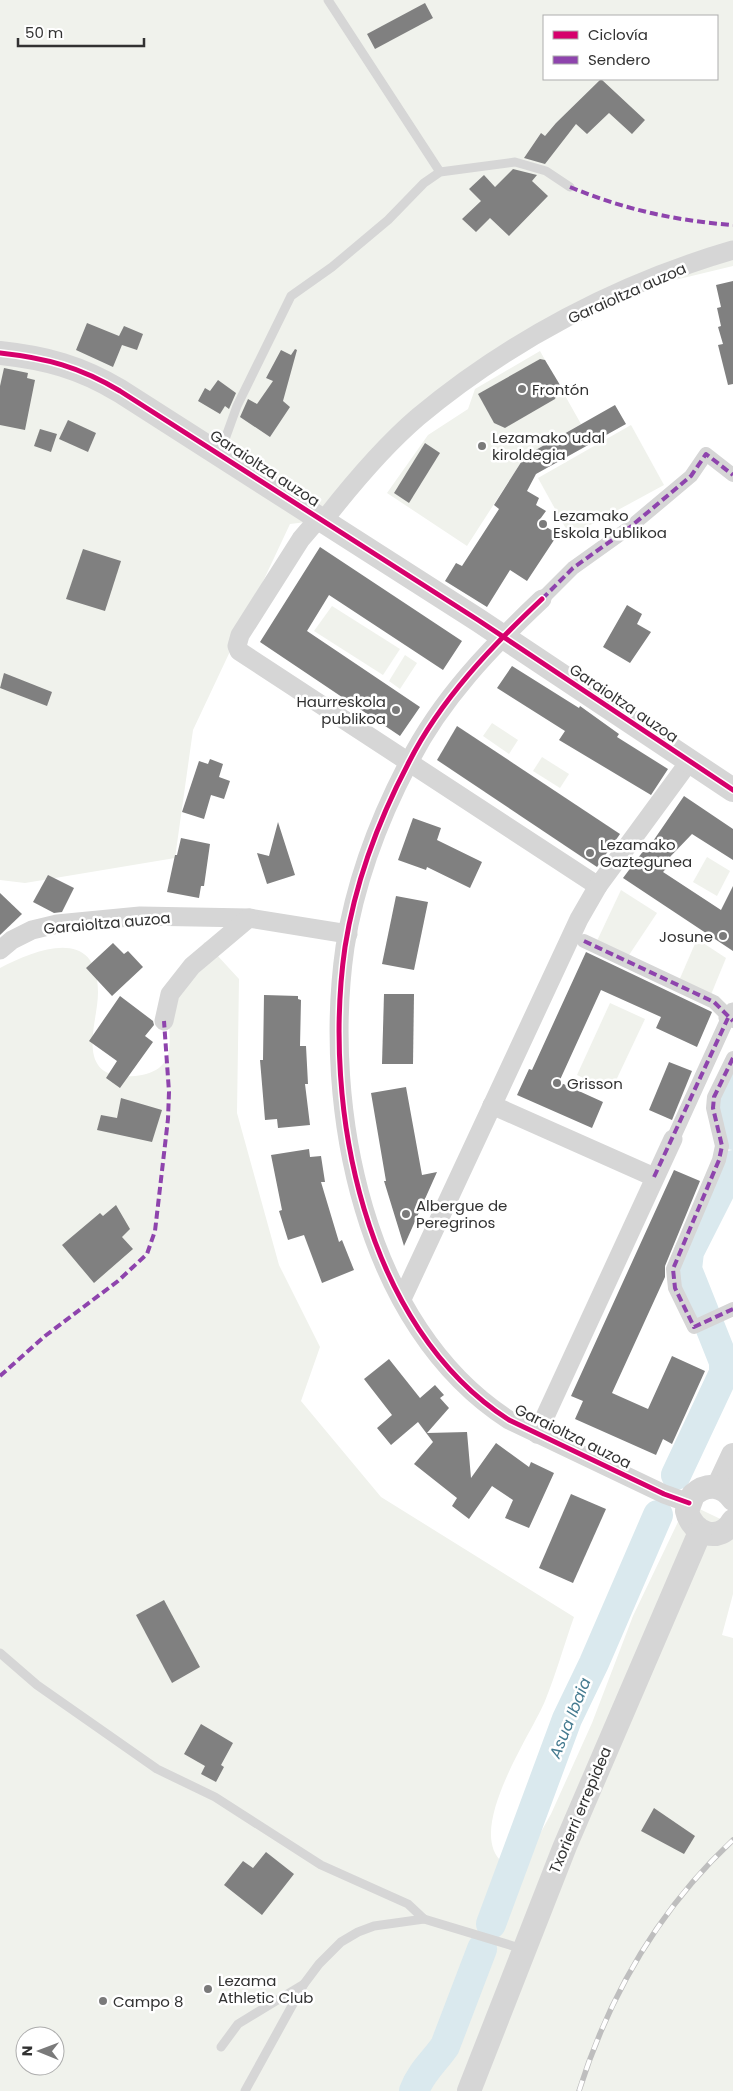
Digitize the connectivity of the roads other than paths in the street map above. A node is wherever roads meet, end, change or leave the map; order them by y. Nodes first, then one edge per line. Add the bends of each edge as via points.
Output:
1 (328, 0) edge
2 (440, 172) junction
3 (570, 187) dead end
4 (733, 250) edge
5 (0, 353) edge
6 (220, 453) junction
7 (733, 475) edge
8 (322, 519) junction
9 (542, 599) joint
10 (502, 637) junction
11 (408, 762) junction
12 (689, 762) junction
13 (733, 790) edge
14 (598, 886) junction
15 (249, 918) junction
16 (348, 934) junction
17 (584, 940) dead end
18 (0, 950) edge
19 (731, 1017) edge
20 (164, 1022) dead end
21 (733, 1058) edge
22 (492, 1105) junction
23 (673, 1139) joint
24 (654, 1177) junction
25 (419, 1263) junction
26 (386, 1266) junction
27 (402, 1299) junction
28 (730, 1310) edge
29 (537, 1434) junction
30 (733, 1455) edge
31 (726, 1493) edge
32 (689, 1503) junction
33 (733, 1521) edge
34 (700, 1532) junction
35 (0, 1653) edge
36 (424, 1919) junction
37 (523, 1948) junction
38 (304, 1984) junction
39 (221, 2048) dead end
40 (245, 2091) edge
41 (469, 2091) edge

1 - 2 lane
2 - 3 lane, Garaioltza auzoa via 515,162 546,171
2 - 6 lane, Garaioltza auzoa via 339,261 291,296 237,406
4 - 8 street, Garaioltza auzoa via 661,274 603,300 541,332 486,366 417,418 359,476
5 - 6 street, Garaioltza auzoa via 42,358 96,376
6 - 8 street, Garaioltza auzoa
7 - 9 street, Garaioltza auzoa via 706,454 694,471 629,528 573,568
8 - 10 street, Garaioltza auzoa
8 - 11 street, Garaioltza auzoa via 296,547 240,635 237,646 245,655
9 - 10 street, Garaioltza auzoa
10 - 11 street, Garaioltza auzoa via 447,700
10 - 12 street, Garaioltza auzoa
11 - 14 street, Garaioltza auzoa
11 - 16 street, Garaioltza auzoa via 360,880
12 - 13 street, Garaioltza auzoa
12 - 14 street
14 - 22 street via 579,919
15 - 16 street, Garaioltza auzoa
15 - 18 street, Garaioltza auzoa via 140,916 56,924 32,930
15 - 20 street via 192,966 170,994
16 - 26 street, Garaioltza auzoa via 340,1001 339,1051 344,1120 357,1182
17 - 19 street via 714,1002
19 - 23 street, Garaioltza auzoa
21 - 28 street via 714,1097 713,1108 722,1146 719,1160 673,1269 675,1288 694,1327
22 - 24 street
22 - 25 street
23 - 24 street, Garaioltza auzoa
24 - 29 street, Garaioltza auzoa
25 - 26 street via 398,1269
25 - 27 street
26 - 27 street, Garaioltza auzoa
27 - 29 street, Garaioltza auzoa via 419,1329 453,1372 490,1408
29 - 32 street, Garaioltza auzoa
30 - 31 street
31 - 32 street via 709,1486 700,1489
32 - 34 street via 689,1520
33 - 34 street via 721,1533 710,1535
34 - 37 street, Txorierri errepidea
35 - 36 lane via 37,1685 157,1769 215,1797 321,1864 408,1904
36 - 37 lane
36 - 38 lane via 374,1926 358,1932 341,1942
37 - 41 street, Txorierri errepidea
38 - 39 lane via 238,2024
38 - 40 lane

